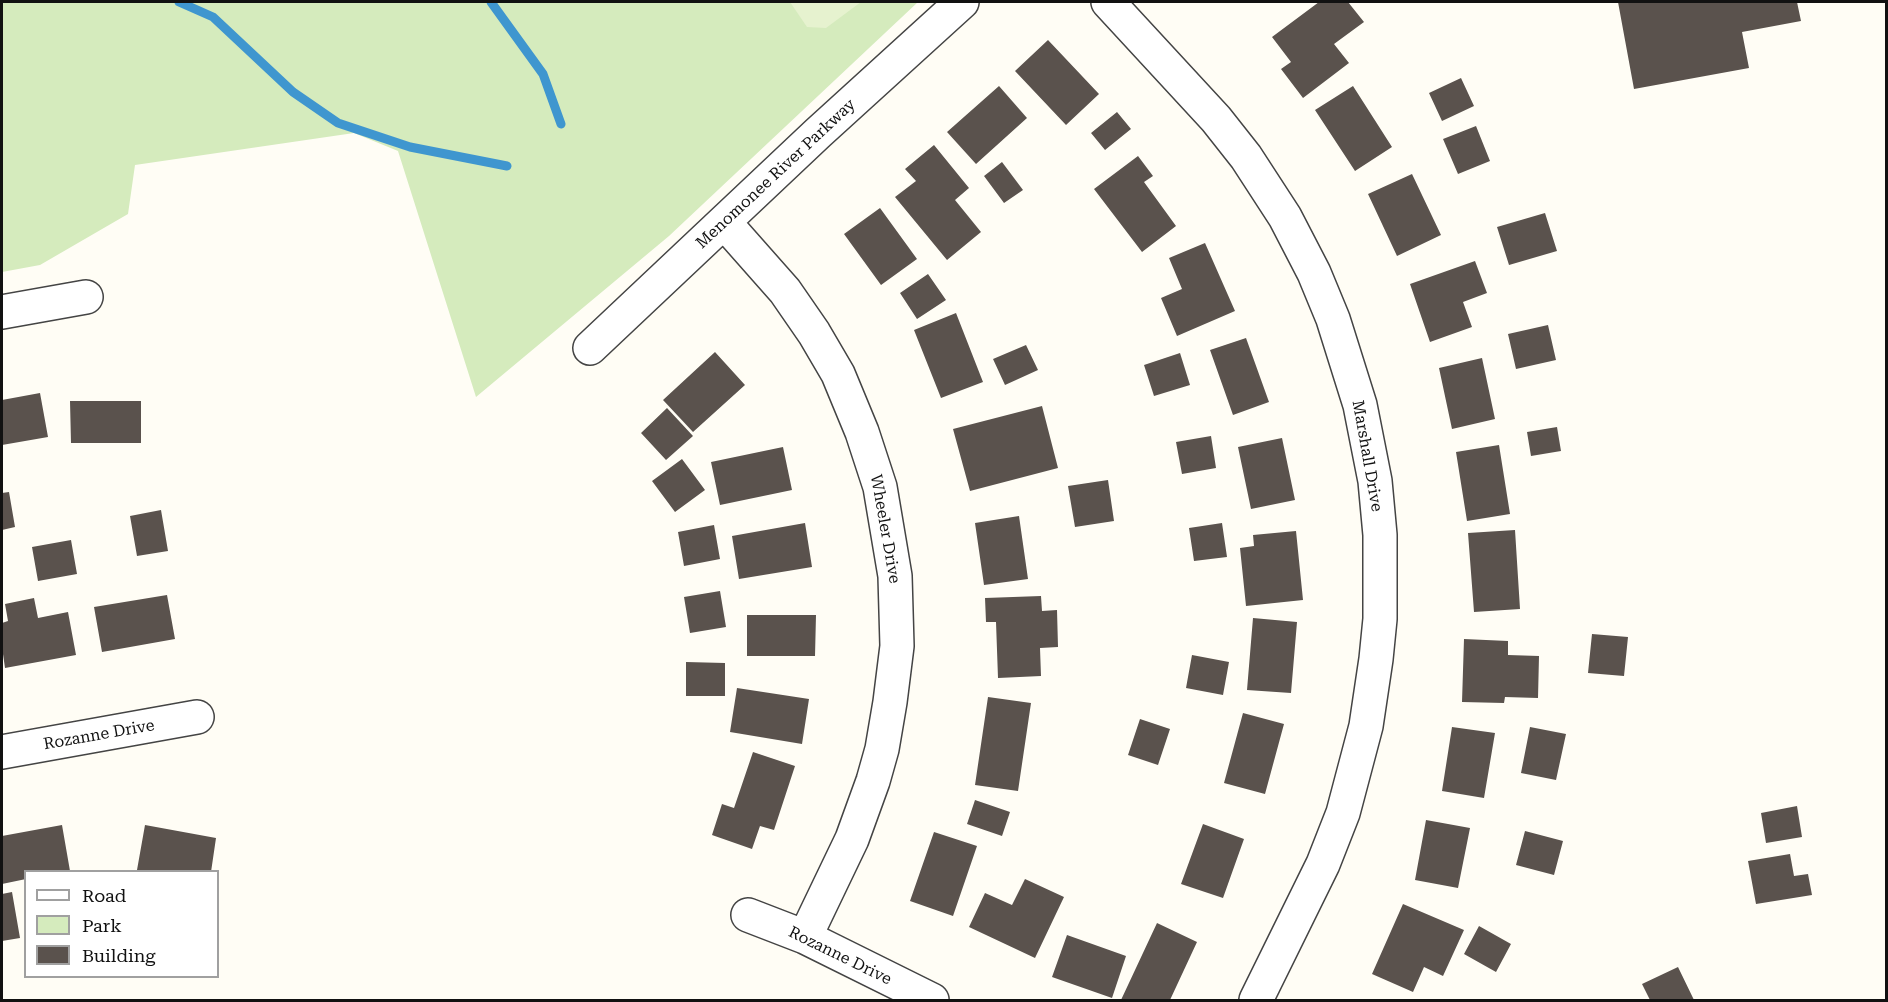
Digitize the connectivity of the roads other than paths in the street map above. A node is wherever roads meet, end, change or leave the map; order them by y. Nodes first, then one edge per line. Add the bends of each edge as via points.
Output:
1 (962, 2) edge
2 (1108, 2) edge
3 (724, 222) junction
4 (86, 297) dead end
5 (2, 312) edge
6 (590, 348) dead end
7 (197, 717) dead end
8 (2, 752) edge
9 (748, 915) dead end
10 (805, 937) junction
11 (932, 1000) edge
12 (1256, 1000) edge

1 - 3 street, Menomonee River Parkway
2 - 12 street, Marshall Drive via 1216,119 1285,217 1333,319 1360,405 1375,481 1380,535 1380,619 1366,726 1343,813 1323,864
3 - 6 street, Menomonee River Parkway
3 - 10 street, Wheeler Drive via 785,291 838,374 880,486 895,576 897,646 882,749 852,839
4 - 5 street
7 - 8 street, Rozanne Drive
9 - 10 street, Rozanne Drive
10 - 11 street, Rozanne Drive

